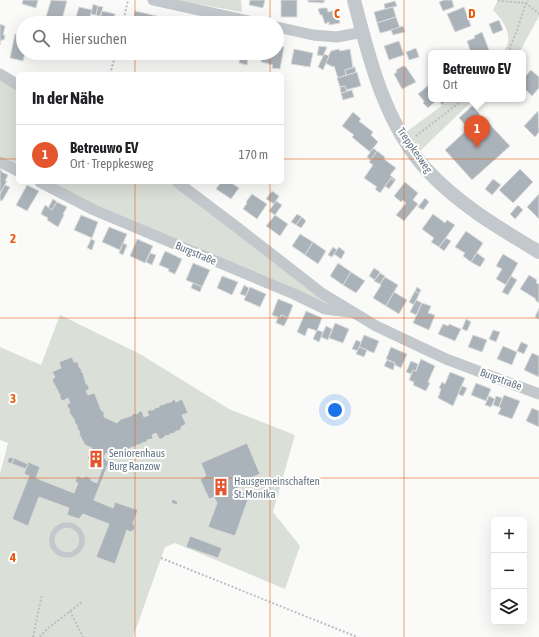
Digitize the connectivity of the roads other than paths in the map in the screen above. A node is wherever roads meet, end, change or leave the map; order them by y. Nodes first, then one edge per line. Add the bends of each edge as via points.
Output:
1 (152, 0) edge
2 (354, 0) edge
3 (226, 16) edge
4 (284, 29) edge
5 (363, 32) junction
6 (0, 74) edge
7 (16, 84) edge
8 (0, 162) edge
9 (16, 170) edge
10 (44, 184) edge
11 (180, 184) edge
12 (539, 252) edge
13 (355, 313) junction
14 (539, 394) edge
15 (72, 526) joint

1 - 3 street
2 - 5 street, Treppkesweg
4 - 5 street via 337,37
5 - 12 street, Treppkesweg via 390,112 426,169 494,225
6 - 7 street
8 - 9 street
10 - 13 street, Burgstraße via 94,210 326,309
11 - 13 street, Burgstraße via 323,294
13 - 14 street, Burgstraße via 376,326 446,359
15 - 15 lane via 77,528 82,537 79,549 70,556 59,554 52,544 53,532 63,525

